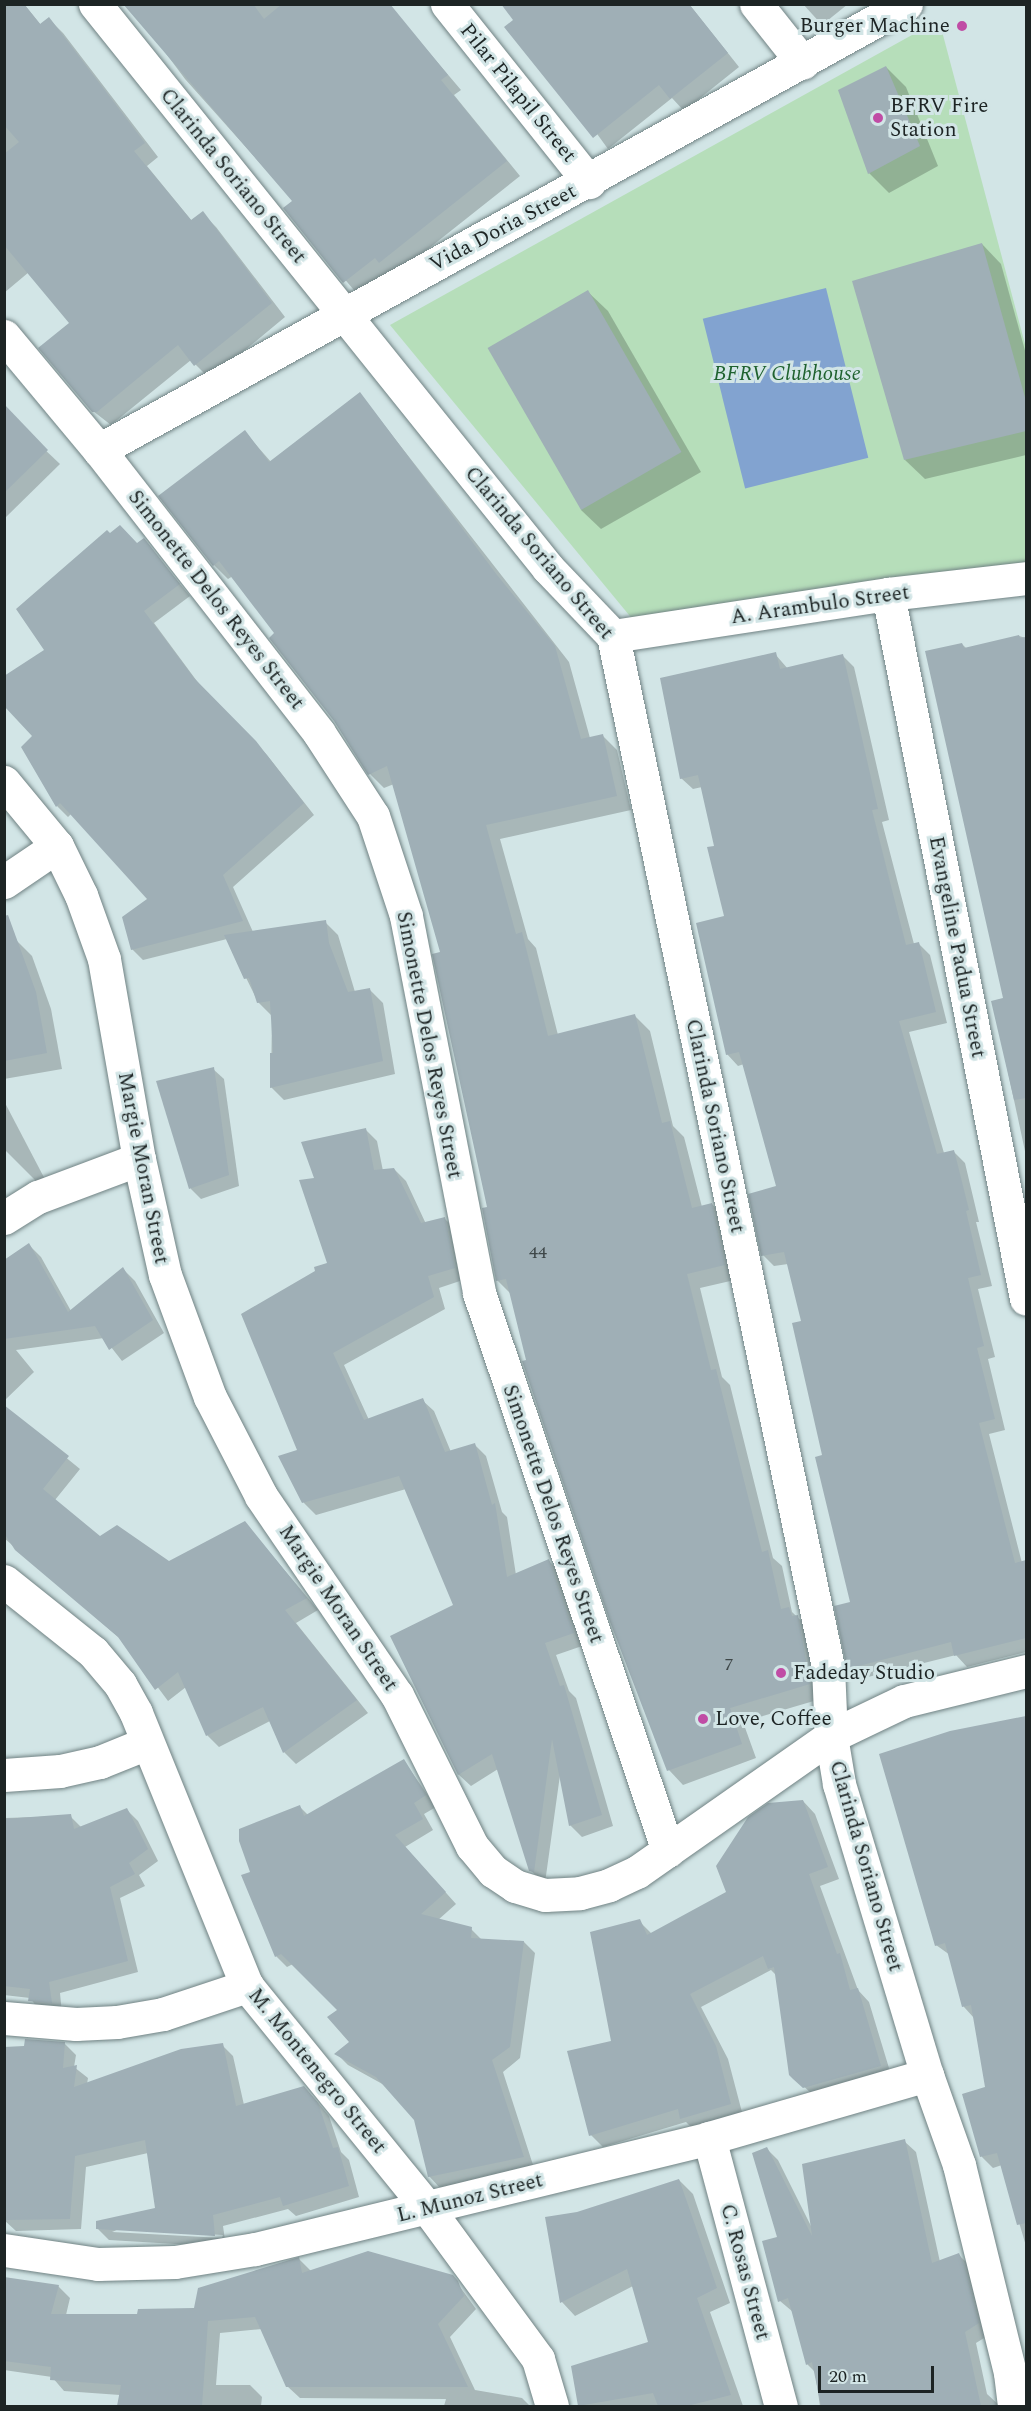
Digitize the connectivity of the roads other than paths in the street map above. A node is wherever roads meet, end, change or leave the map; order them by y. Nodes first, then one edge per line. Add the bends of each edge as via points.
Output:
1 (95, 4) edge
2 (447, 4) edge
3 (756, 4) edge
4 (906, 4) edge
5 (803, 63) junction
6 (589, 182) junction
7 (344, 312) junction
8 (4, 336) edge
9 (99, 450) junction
10 (1026, 578) edge
11 (888, 594) junction
12 (614, 636) junction
13 (4, 782) edge
14 (57, 846) junction
15 (4, 882) edge
16 (139, 1159) junction
17 (4, 1218) edge
18 (1026, 1299) edge
19 (4, 1581) edge
20 (1026, 1671) edge
21 (831, 1736) junction
22 (147, 1743) junction
23 (4, 1775) edge
24 (668, 1851) junction
25 (247, 1986) junction
26 (4, 2018) edge
27 (927, 2074) junction
28 (709, 2138) junction
29 (428, 2209) junction
30 (4, 2250) edge
31 (552, 2406) edge
32 (781, 2406) edge
33 (1014, 2406) edge

1 - 7 street, Clarinda Soriano Street
2 - 6 street, Pilar Pilapil Street
3 - 5 street
4 - 5 street, Vida Doria Street
5 - 6 street, Vida Doria Street
6 - 7 street, Vida Doria Street
7 - 9 street, Vida Doria Street
7 - 12 street, Clarinda Soriano Street via 548,568
8 - 9 street, Simonette Delos Reyes Street
9 - 24 street, Simonette Delos Reyes Street via 319,733 373,816 406,916 479,1293
10 - 11 street, A. Arambulo Street
11 - 12 street, A. Arambulo Street
11 - 18 street, Evangeline Padua Street
12 - 21 street, Clarinda Soriano Street via 828,1667
13 - 14 street, Margie Moran Street
14 - 15 street
14 - 16 street, Margie Moran Street via 81,895 104,959
16 - 17 street via 38,1197
16 - 24 street, Margie Moran Street via 165,1275 210,1397 261,1496 397,1695 472,1846 493,1871 545,1895 580,1893 609,1885
19 - 22 street, M. Montenegro Street via 108,1668 136,1713
20 - 21 street, Margie Moran Street via 904,1701
21 - 24 street, Margie Moran Street
21 - 27 street, Clarinda Soriano Street via 839,1784
22 - 23 street via 100,1762 60,1771
22 - 25 street, M. Montenegro Street
25 - 26 street via 163,2014 117,2022 76,2025
25 - 29 street, M. Montenegro Street
27 - 28 street, L. Munoz Street
27 - 33 street, Clarinda Soriano Street via 959,2165 1010,2373
28 - 29 street, L. Munoz Street
28 - 32 street, C. Rosas Street
29 - 30 street, L. Munoz Street via 255,2249 175,2262 98,2264
29 - 31 street, M. Montenegro Street via 537,2359

